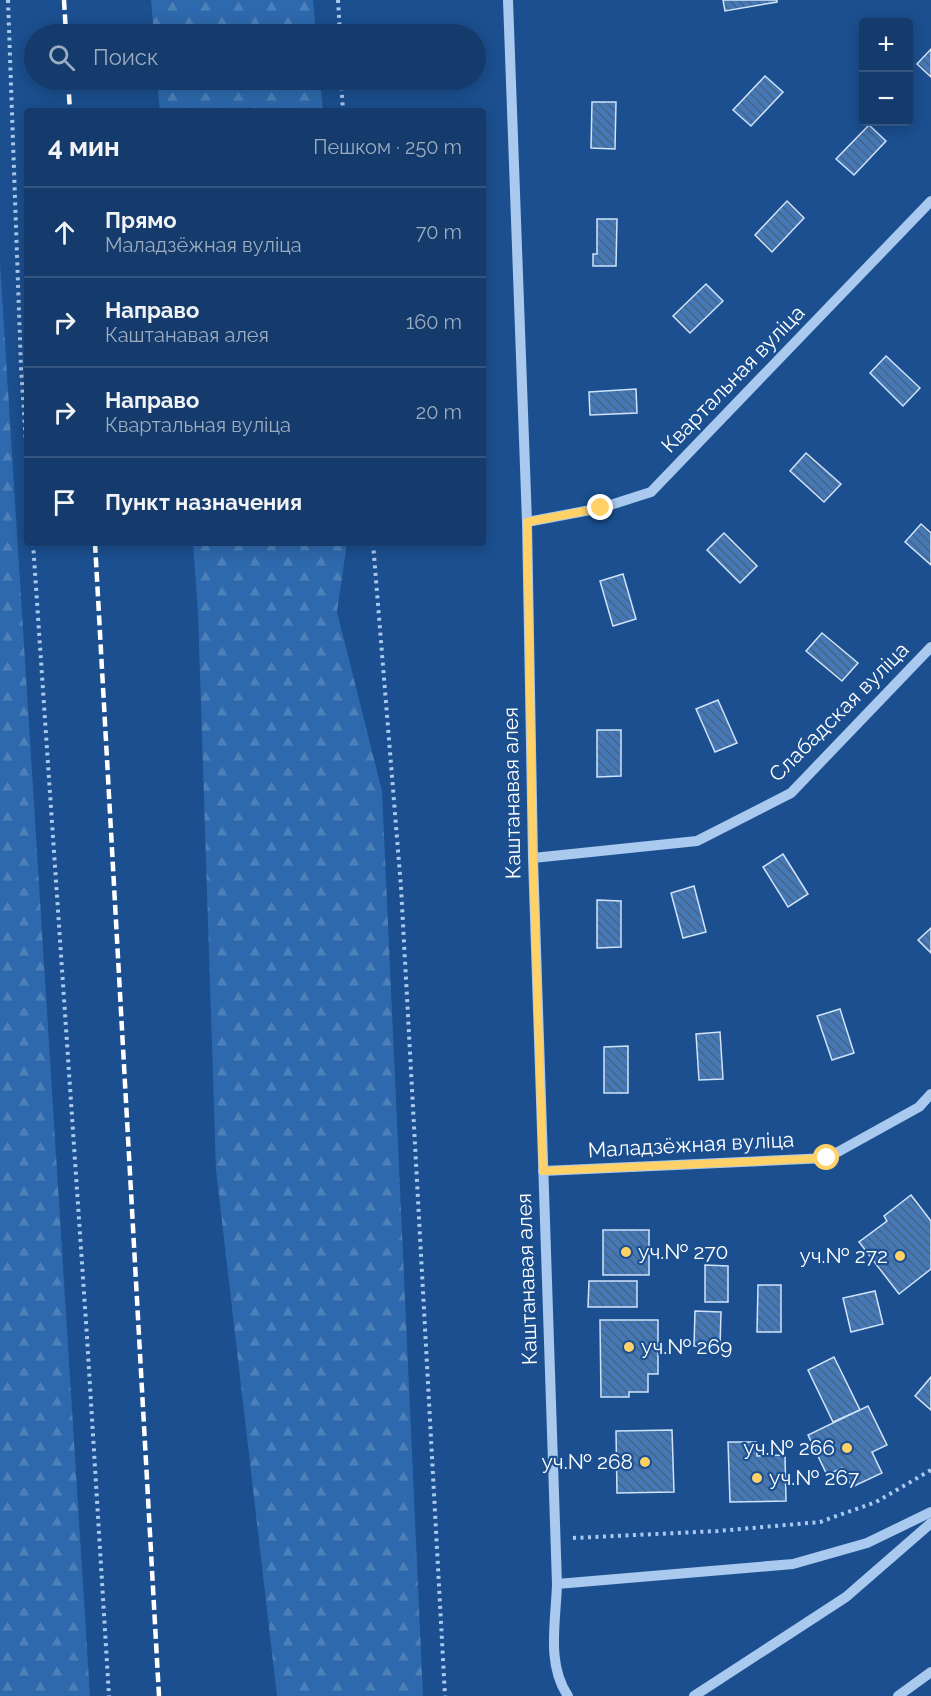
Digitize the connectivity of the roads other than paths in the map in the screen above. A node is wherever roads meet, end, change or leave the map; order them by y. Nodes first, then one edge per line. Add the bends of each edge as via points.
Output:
1 (508, 0) edge
2 (931, 201) edge
3 (527, 522) junction
4 (931, 647) edge
5 (533, 858) junction
6 (931, 1094) edge
7 (543, 1171) junction
8 (931, 1512) edge
9 (931, 1523) edge
10 (557, 1584) junction
11 (931, 1672) edge
12 (567, 1696) edge
13 (694, 1696) edge
14 (898, 1696) edge

1 - 3 street, Каштанавая алея
2 - 3 street, Квартальная вуліца via 651,492 601,508
3 - 5 street, Каштанавая алея
4 - 5 street, Слабадская вуліца via 791,793 697,842
5 - 7 street, Каштанавая алея
6 - 7 street, Маладзёжная вуліца via 919,1107 827,1158
7 - 10 street, Каштанавая алея
8 - 10 street via 867,1543 793,1564
9 - 13 street via 846,1597
10 - 12 street, Каштанавая алея via 554,1660
11 - 14 street

